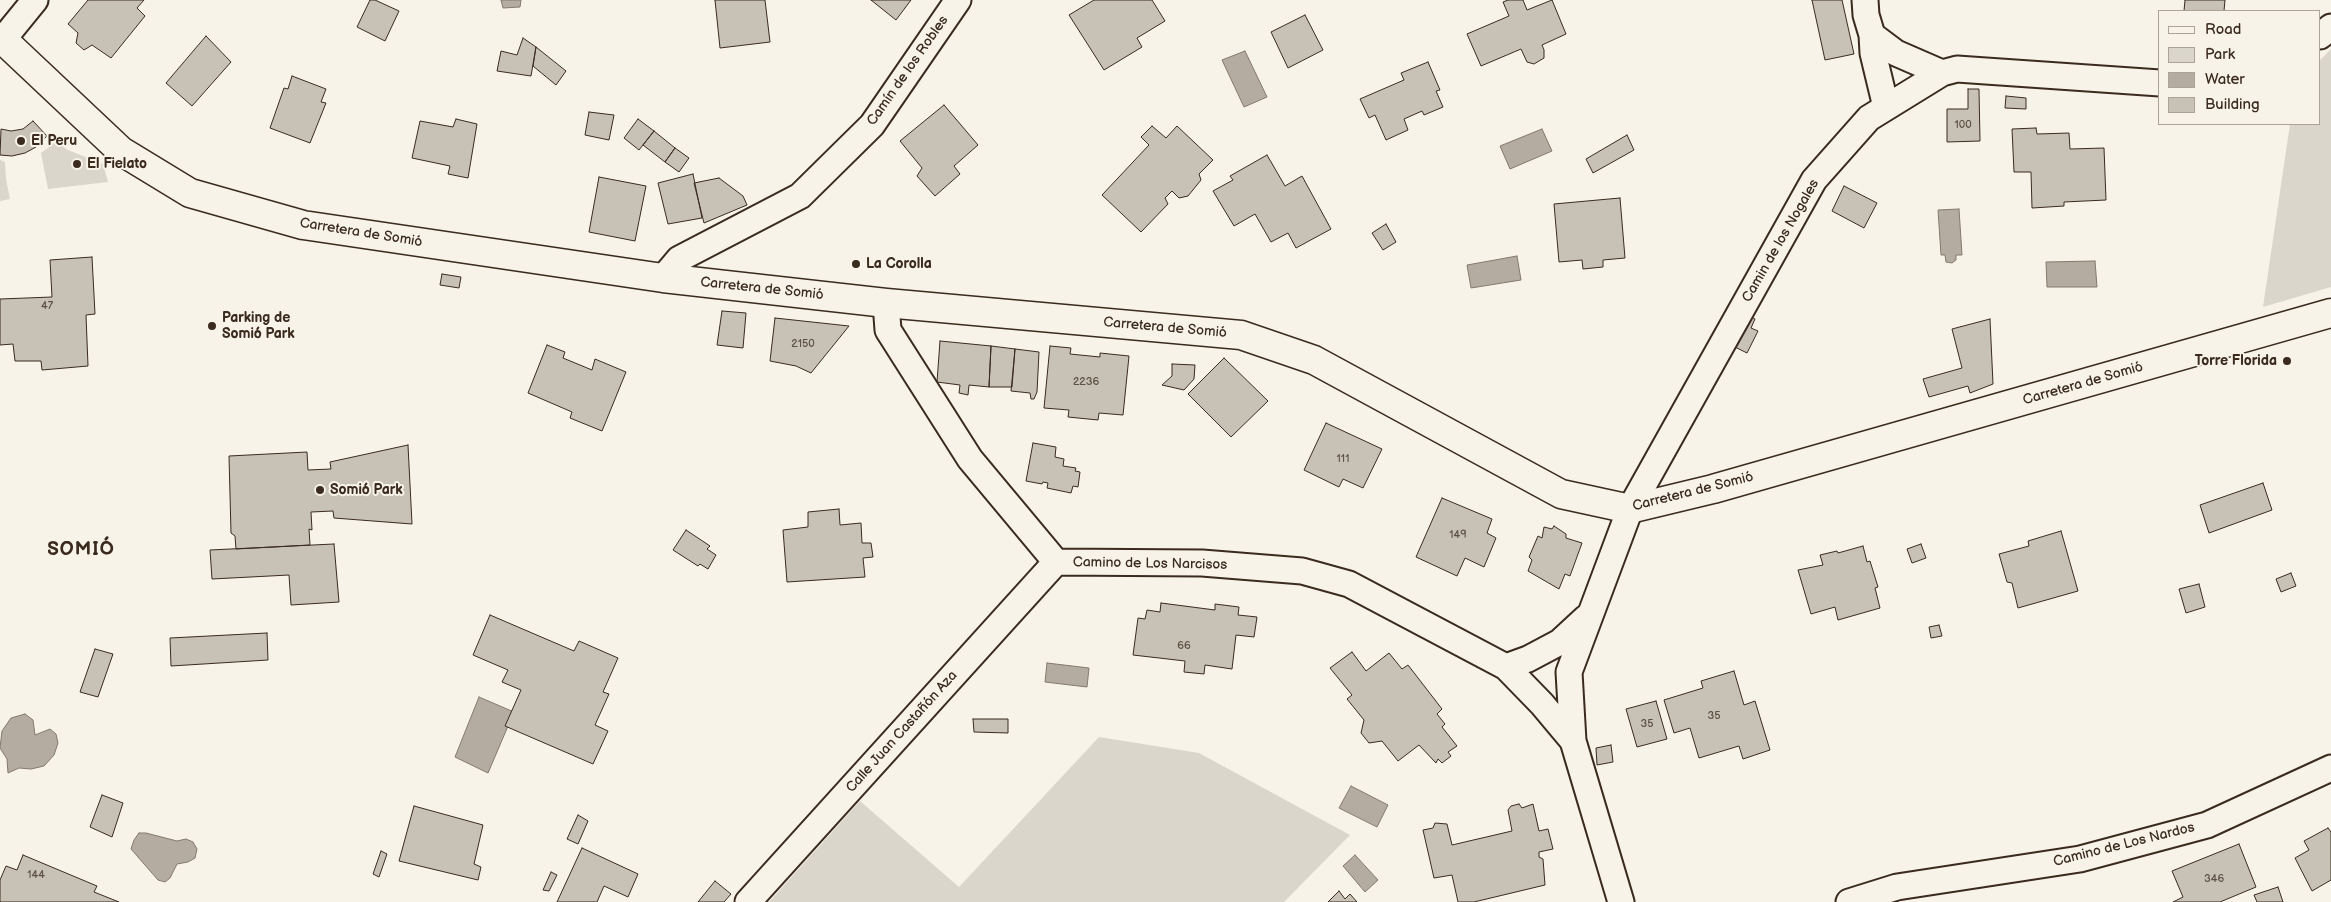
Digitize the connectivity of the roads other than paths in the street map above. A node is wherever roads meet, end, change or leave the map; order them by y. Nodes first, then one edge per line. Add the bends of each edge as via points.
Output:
1 (35, 0) edge
2 (958, 0) edge
3 (1865, 0) edge
4 (2331, 27) edge
5 (1872, 35) junction
6 (2321, 35) edge
7 (1, 40) edge
8 (1942, 73) junction
9 (2158, 83) edge
10 (1886, 107) junction
11 (663, 278) junction
12 (886, 303) junction
13 (2331, 313) edge
14 (1630, 509) junction
15 (1056, 562) junction
16 (1589, 615) junction
17 (1506, 667) junction
18 (1573, 741) junction
19 (2331, 768) edge
20 (748, 902) edge
21 (1622, 902) edge
22 (1849, 902) edge

1 - 7 street
2 - 11 street, Camín de los Robles via 872,125 800,196 678,260
3 - 5 street
4 - 6 street
5 - 8 street via 1896,53
5 - 10 street
7 - 11 street, Carretera de Somió via 121,151 190,193 303,225
8 - 9 street, Camin de los Nogales via 1957,69
8 - 10 street, Camin de los Nogales
10 - 14 street, Camin de los Nogales via 1869,118 1814,180
11 - 12 street, Carretera de Somió
12 - 14 street, Carretera de Somió via 1241,335 1314,360 1561,494
12 - 15 street, Camino de Los Narcisos via 888,330 970,459
13 - 14 street, Carretera de Somió via 1713,489
14 - 16 street, Camin de los Nogales
15 - 17 street, Camino de Los Narcisos via 1202,563 1302,570 1349,584
15 - 20 street, Calle Juan Castañón Aza
16 - 17 street via 1560,642
16 - 18 street, Camin de los Nogales via 1569,672
17 - 18 street, Camino de Los Narcisos
18 - 21 street
19 - 22 street, Camino de Los Nardos via 2207,825 2080,859 1897,887

